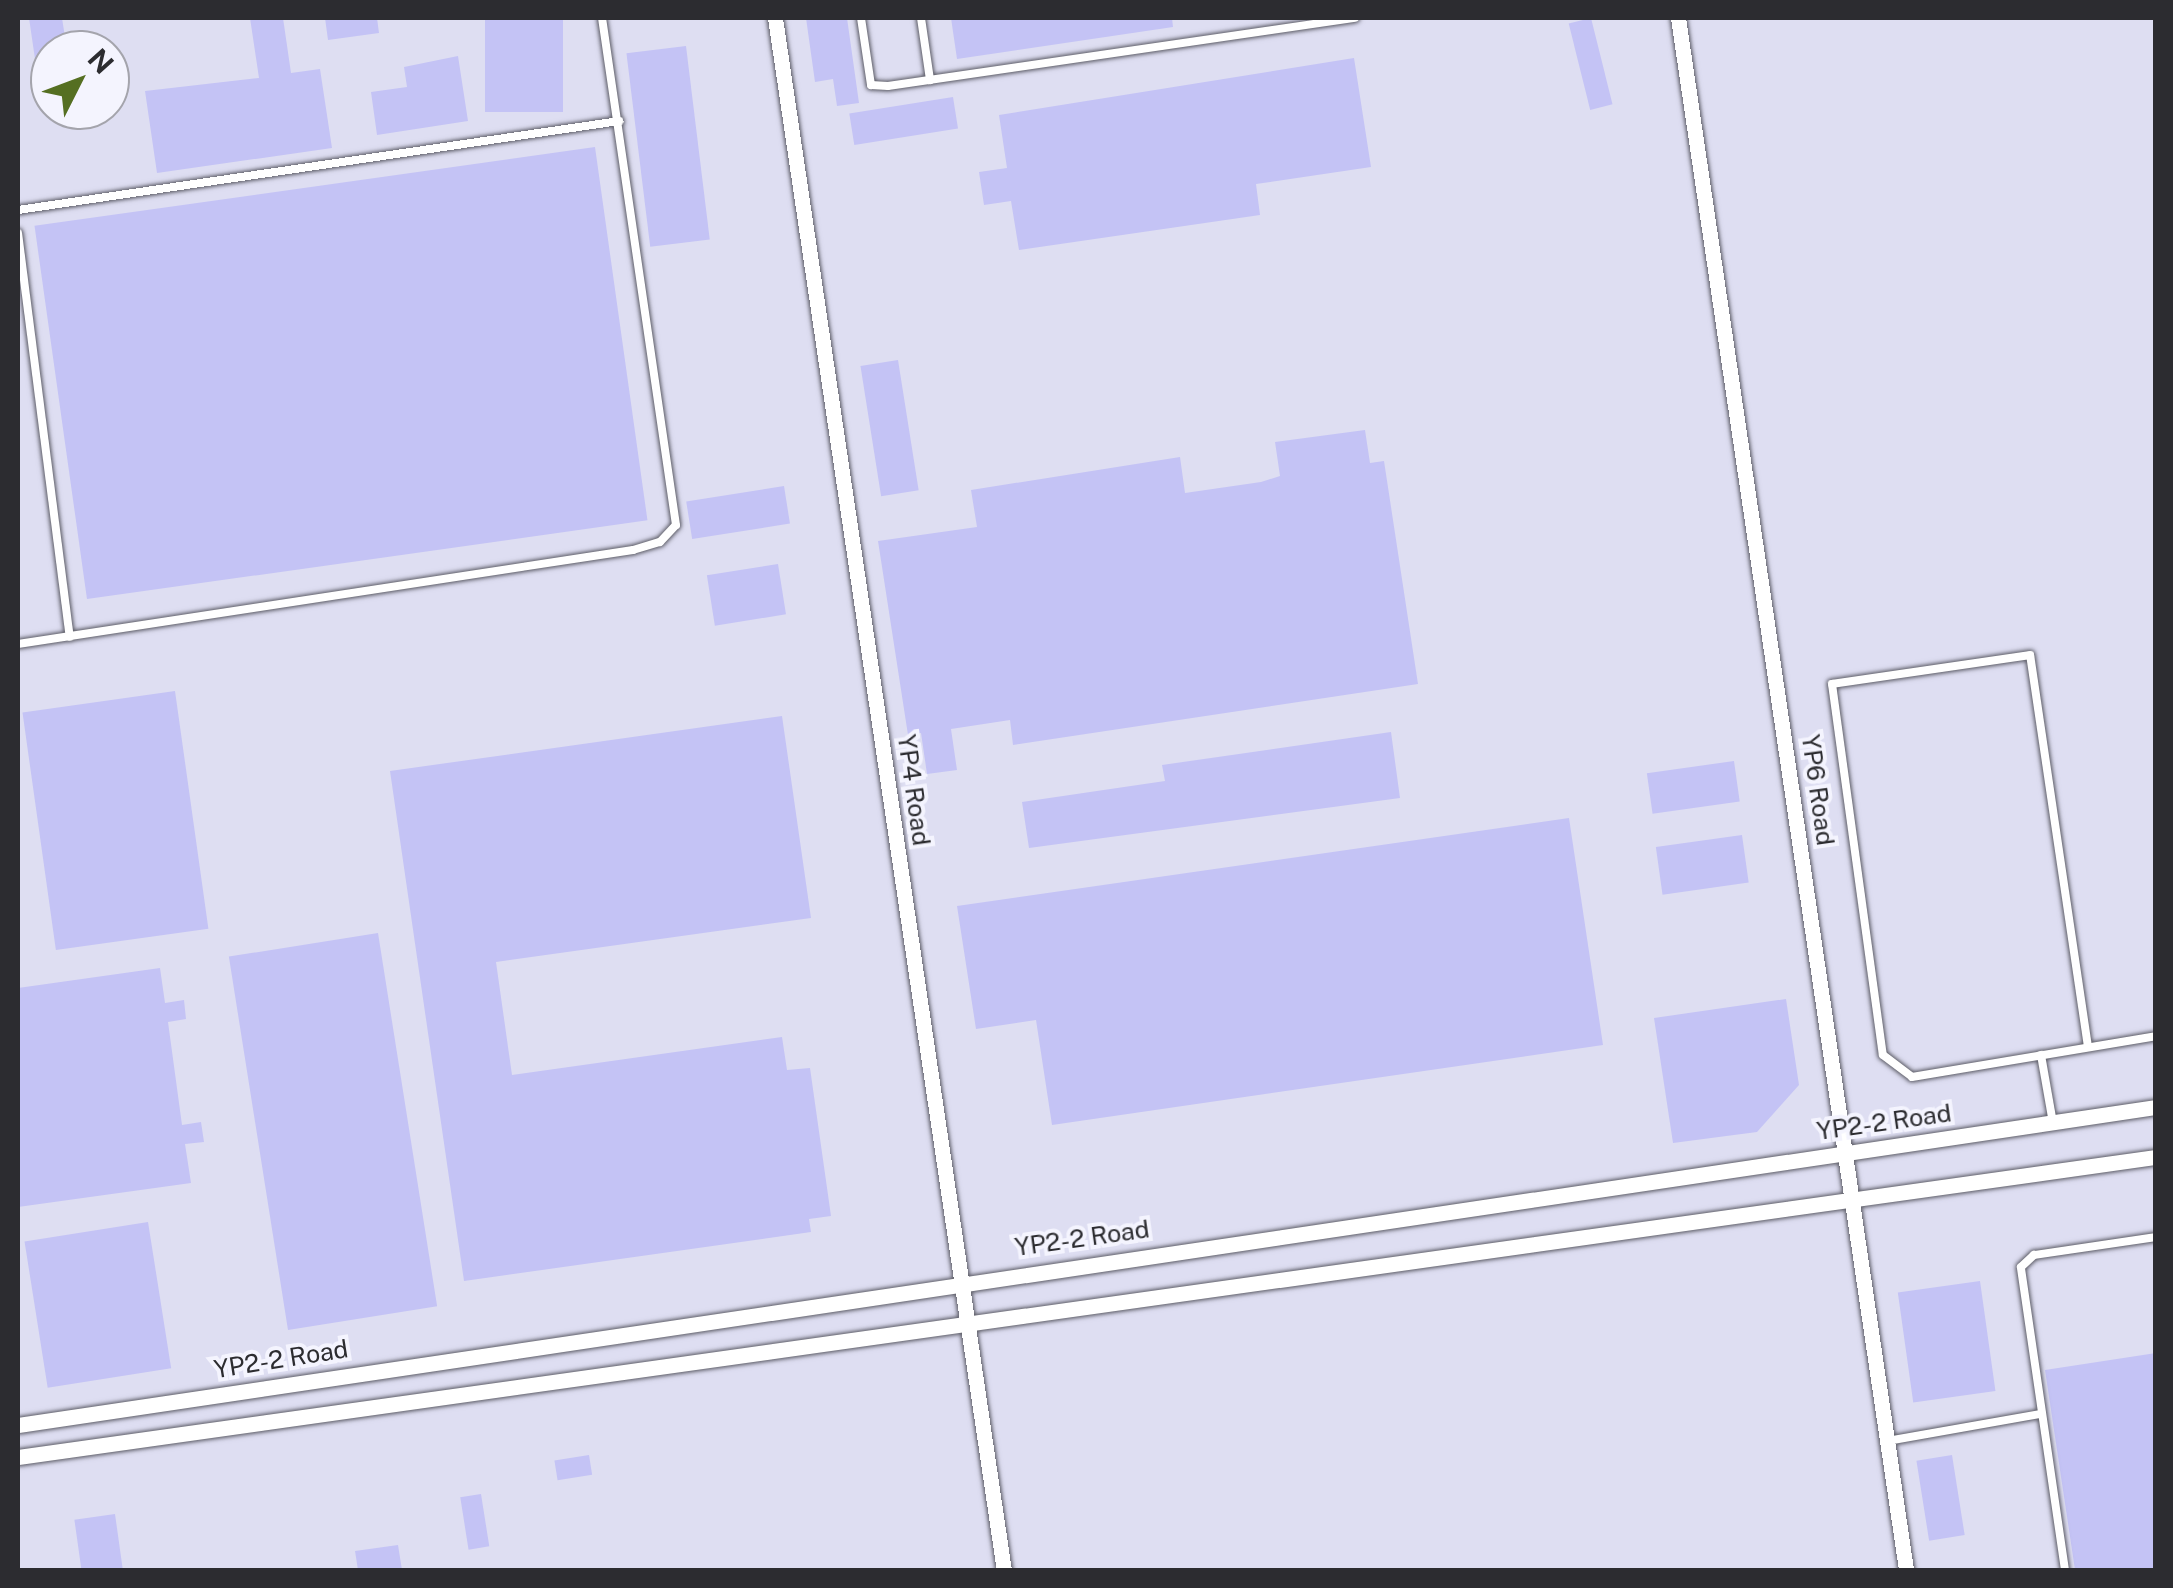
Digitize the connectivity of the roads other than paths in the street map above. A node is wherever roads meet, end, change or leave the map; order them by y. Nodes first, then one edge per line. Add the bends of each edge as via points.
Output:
1 (602, 18) edge
2 (775, 18) edge
3 (862, 18) edge
4 (921, 18) edge
5 (1354, 18) edge
6 (1678, 18) edge
7 (930, 80) junction
8 (619, 121) junction
9 (18, 210) edge
10 (18, 234) edge
11 (70, 636) junction
12 (18, 644) edge
13 (2156, 1036) edge
14 (2088, 1048) junction
15 (2040, 1055) junction
16 (2156, 1108) edge
17 (2053, 1123) junction
18 (1846, 1153) junction
19 (2156, 1157) edge
20 (1854, 1202) junction
21 (2156, 1236) edge
22 (960, 1281) junction
23 (966, 1329) junction
24 (2040, 1414) junction
25 (18, 1425) edge
26 (1887, 1442) junction
27 (18, 1457) edge
28 (1004, 1570) edge
29 (1906, 1570) edge
30 (2065, 1570) edge

1 - 8 lane
2 - 22 street, YP4 Road
3 - 7 lane via 871,84
4 - 7 lane
5 - 7 lane
6 - 18 street, YP6 Road
8 - 9 lane
8 - 11 lane via 676,525 660,542
10 - 11 lane
11 - 12 lane
13 - 14 lane
14 - 15 lane
14 - 15 lane via 2030,655 1832,684 1883,1055 1912,1077
15 - 17 lane
16 - 17 street, YP2-2 Road
17 - 18 street, YP2-2 Road
18 - 20 street, YP6 Road
18 - 22 street, YP2-2 Road
19 - 20 street
20 - 23 street
20 - 26 street, YP6 Road
21 - 24 lane via 2034,1255 2020,1267
22 - 23 street, YP4 Road
22 - 25 street, YP2-2 Road
23 - 27 street
23 - 28 street, YP4 Road
24 - 26 lane
24 - 30 lane
26 - 29 street, YP6 Road

